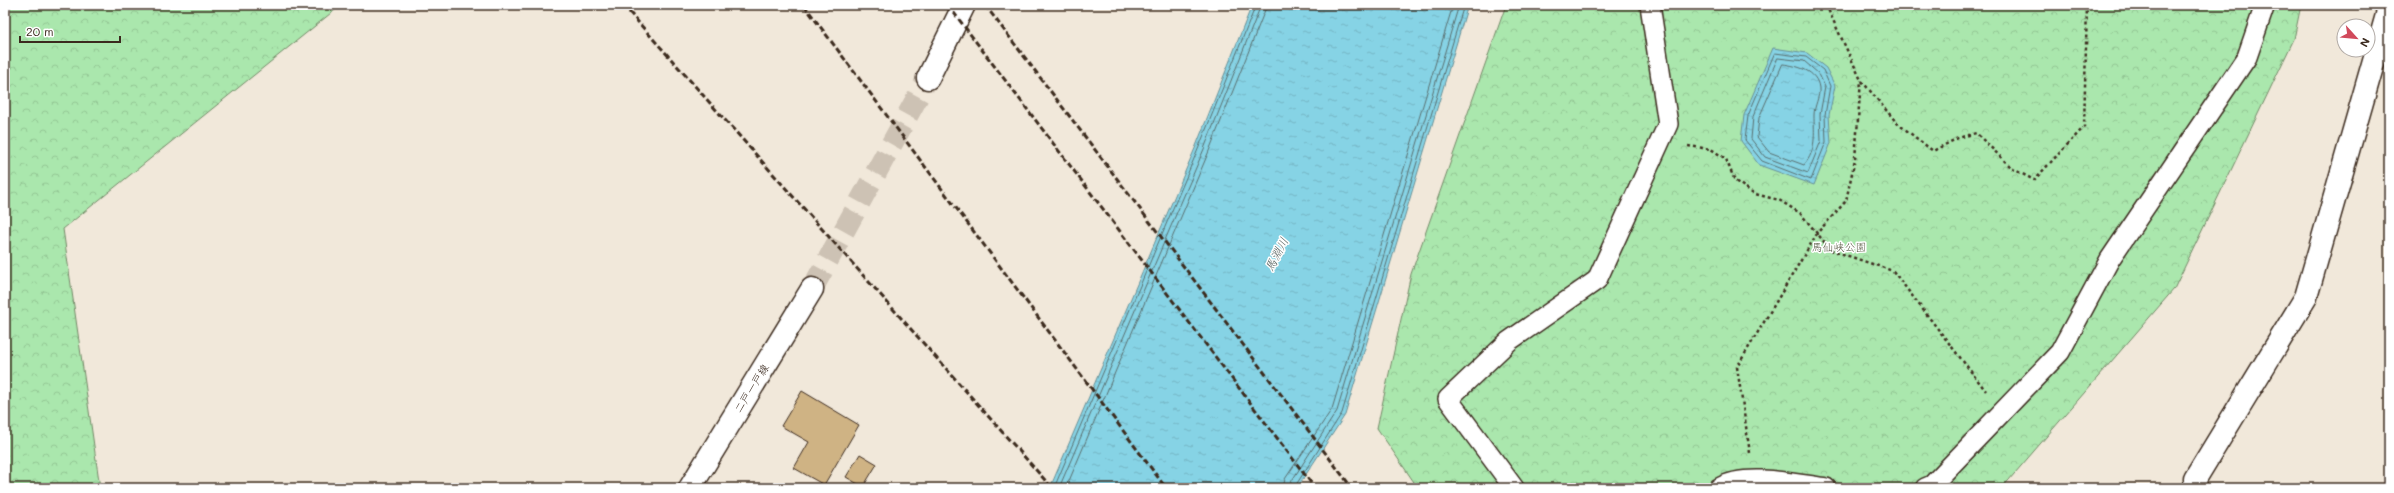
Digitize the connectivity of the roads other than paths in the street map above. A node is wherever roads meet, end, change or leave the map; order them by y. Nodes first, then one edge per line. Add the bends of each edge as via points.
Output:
1 (964, 5) edge
2 (1650, 5) edge
3 (2265, 5) edge
4 (2389, 8) edge
5 (928, 78) tunnel mouth
6 (812, 289) tunnel mouth
7 (690, 488) edge
8 (1514, 488) edge
9 (1719, 488) edge
10 (1826, 488) edge
11 (1925, 488) edge
12 (2196, 488) edge

1 - 5 street
2 - 8 lane via 1668,124 1597,280 1509,341 1448,399
3 - 11 lane via 2247,57 2110,259 2060,352 1932,486
4 - 12 street via 2306,297 2195,479
6 - 7 street, 二戸一戸線
9 - 10 lane via 1728,483 1774,480

